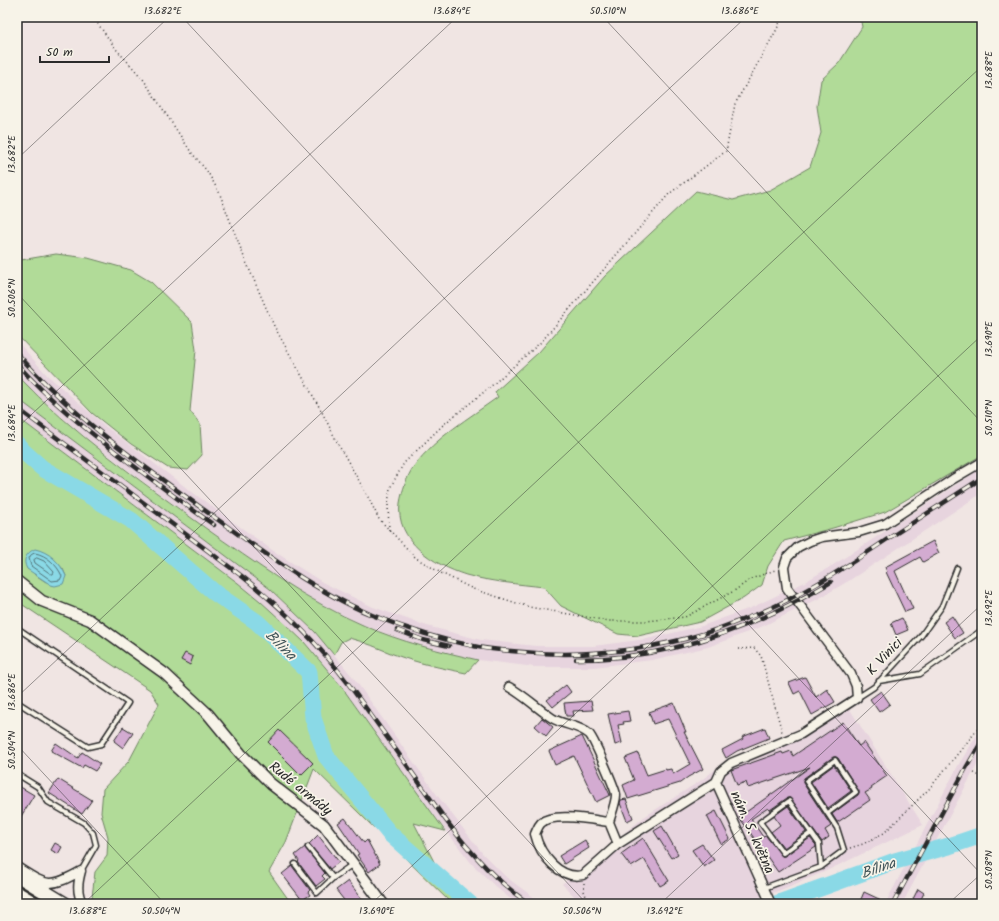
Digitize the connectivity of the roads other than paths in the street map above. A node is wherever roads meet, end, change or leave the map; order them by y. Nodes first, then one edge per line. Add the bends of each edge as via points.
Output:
1 (982, 462) edge
2 (957, 568) dead end
3 (17, 581) edge
4 (17, 628) edge
5 (982, 630) edge
6 (879, 681) junction
7 (509, 687) dead end
8 (857, 698) junction
9 (17, 702) edge
10 (801, 734) joint
11 (17, 774) edge
12 (716, 782) junction
13 (828, 813) junction
14 (609, 822) junction
15 (811, 833) junction
16 (618, 844) junction
17 (308, 847) dead end
18 (295, 864) dead end
19 (353, 864) junction
20 (17, 867) edge
21 (821, 867) junction
22 (81, 871) junction
23 (17, 875) edge
24 (333, 878) junction
25 (765, 891) junction
26 (17, 893) edge
27 (35, 904) edge
28 (65, 904) edge
29 (83, 904) edge
30 (383, 904) edge
31 (771, 904) edge

1 - 8 street via 885,524 859,532 810,540 798,546 787,558 784,567 787,588 851,674
2 - 6 lane, K Vinici via 942,606 921,636
3 - 19 street, Rudé armády via 42,601 90,620 164,674 208,714 241,754 271,784 324,824
4 - 9 lane via 128,703 101,744 88,747
5 - 6 lane via 920,674
6 - 8 lane, K Vinici
7 - 14 street via 556,720 584,730 590,735 616,795
8 - 10 street, K Vinici
10 - 12 street, nám. 5. května via 731,763 721,771
11 - 22 lane via 38,787 48,802 84,823 94,833 96,845
12 - 16 street, nám. 5. května
12 - 25 street, nám. 5. května
13 - 13 lane via 806,781 835,760 856,792
13 - 21 lane via 837,828 844,850
14 - 16 street
14 - 16 street, nám. 5. května via 573,817 548,819 538,826 535,834 549,860 558,869 576,877 583,875
15 - 15 lane via 789,801 760,822 782,853
15 - 21 lane via 819,844
17 - 24 lane
18 - 24 lane via 317,893
19 - 24 lane
19 - 30 street, Rudé armády
20 - 22 street via 39,881 54,884
21 - 25 lane
22 - 29 street via 78,883 79,896
23 - 28 highway
25 - 31 street, nám. 5. května
26 - 27 highway

